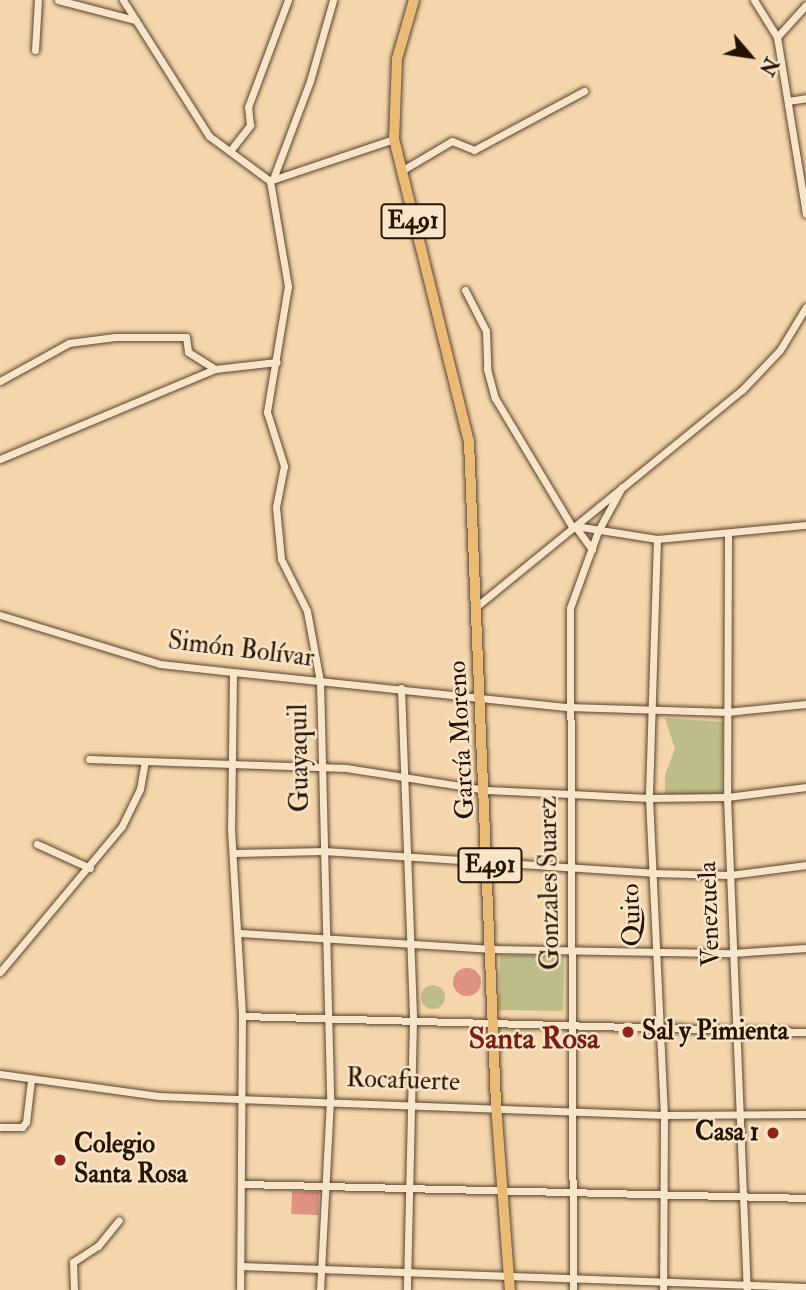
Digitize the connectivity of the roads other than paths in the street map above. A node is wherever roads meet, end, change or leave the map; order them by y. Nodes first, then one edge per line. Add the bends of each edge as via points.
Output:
1 (38, 0) edge
2 (58, 0) edge
3 (123, 0) edge
4 (288, 0) edge
5 (333, 0) edge
6 (414, 0) edge
7 (754, 0) edge
8 (806, 5) edge
9 (135, 20) junction
10 (777, 37) junction
11 (35, 50) dead end
12 (584, 90) dead end
13 (806, 98) edge
14 (788, 101) junction
15 (394, 139) junction
16 (230, 151) junction
17 (400, 172) junction
18 (271, 180) junction
19 (805, 183) edge
20 (806, 214) edge
21 (465, 290) dead end
22 (806, 307) edge
23 (277, 362) junction
24 (215, 369) junction
25 (0, 381) edge
26 (0, 459) edge
27 (622, 487) junction
28 (573, 525) junction
29 (806, 525) edge
30 (598, 531) junction
31 (728, 536) junction
32 (657, 539) junction
33 (592, 549) junction
34 (477, 606) junction
35 (0, 615) edge
36 (233, 672) junction
37 (320, 681) junction
38 (401, 688) junction
39 (483, 695) junction
40 (806, 704) edge
41 (568, 707) junction
42 (649, 711) junction
43 (727, 712) junction
44 (89, 759) dead end
45 (145, 761) junction
46 (235, 761) junction
47 (320, 767) junction
48 (403, 775) junction
49 (806, 787) edge
50 (487, 790) junction
51 (569, 794) junction
52 (727, 797) junction
53 (649, 799) junction
54 (37, 844) dead end
55 (324, 851) junction
56 (236, 853) junction
57 (405, 859) junction
58 (806, 865) edge
59 (490, 866) junction
60 (90, 868) junction
61 (571, 870) junction
62 (652, 873) junction
63 (730, 875) junction
64 (240, 933) junction
65 (326, 937) junction
66 (407, 942) junction
67 (572, 946) junction
68 (806, 948) edge
69 (492, 949) junction
70 (653, 949) junction
71 (732, 953) junction
72 (0, 972) edge
73 (242, 1016) junction
74 (328, 1018) junction
75 (412, 1021) junction
76 (493, 1022) junction
77 (573, 1026) junction
78 (660, 1028) junction
79 (806, 1032) edge
80 (733, 1033) junction
81 (0, 1074) edge
82 (31, 1080) junction
83 (241, 1098) junction
84 (330, 1100) junction
85 (413, 1102) junction
86 (496, 1105) junction
87 (573, 1110) junction
88 (806, 1114) edge
89 (664, 1115) junction
90 (741, 1115) junction
91 (0, 1127) edge
92 (243, 1184) junction
93 (330, 1186) junction
94 (410, 1189) junction
95 (503, 1192) junction
96 (573, 1192) junction
97 (663, 1194) junction
98 (747, 1194) junction
99 (806, 1198) edge
100 (119, 1220) dead end
101 (241, 1266) junction
102 (323, 1269) junction
103 (408, 1273) junction
104 (509, 1277) junction
105 (573, 1286) edge
106 (664, 1287) edge
107 (748, 1287) edge
108 (806, 1287) edge
109 (74, 1290) edge
110 (240, 1290) edge
111 (320, 1290) edge
112 (407, 1290) edge
113 (510, 1290) edge

1 - 11 street
2 - 9 street
3 - 9 street
4 - 16 street via 248,107 250,125
5 - 18 street via 310,81
6 - 15 highway, E491 via 397,58
7 - 10 street
8 - 10 street
9 - 16 street via 209,136
10 - 14 street
12 - 17 street via 474,150 452,141
13 - 14 street
14 - 19 street
15 - 17 highway, E491
15 - 18 street
16 - 18 street
17 - 34 highway, García Moreno / E491 via 469,440
18 - 23 street, Guayaquil via 288,286
19 - 20 street
21 - 28 street via 486,331 487,369 495,398
22 - 27 street via 780,350 742,390
23 - 24 street
23 - 37 street, Guayaquil via 267,412 284,466 276,508 281,559 307,611
24 - 25 street via 188,352 186,337 115,337 69,343
24 - 26 street
27 - 28 street
27 - 30 street, Gonzales Suarez
28 - 30 street
28 - 33 street
28 - 34 street
29 - 31 street
30 - 32 street
30 - 33 street, Gonzales Suarez
31 - 32 street
31 - 43 street, Venezuela
32 - 42 street, Quito
33 - 41 street, Gonzales Suarez via 570,608
34 - 39 highway, García Moreno / E491
35 - 36 street, Simón Bolívar via 160,664
36 - 37 street, Simón Bolívar
36 - 46 street
37 - 38 street, Simón Bolívar
37 - 47 street, Guayaquil
38 - 39 street, Simón Bolívar
38 - 48 street
39 - 41 street, Simón Bolívar
39 - 50 highway, García Moreno / E491
40 - 43 street, Simón Bolívar
41 - 42 street, Simón Bolívar
41 - 51 street, Gonzales Suarez
42 - 43 street, Simón Bolívar
42 - 53 street, Quito
43 - 52 street, Venezuela
44 - 45 street
45 - 46 street
45 - 60 street via 132,809
46 - 47 street
46 - 56 street via 230,804
47 - 48 street
47 - 55 street, Guayaquil
48 - 50 street
48 - 57 street
49 - 52 street
50 - 51 street
50 - 59 highway, García Moreno / E491
51 - 53 street
51 - 61 street, Gonzales Suarez
52 - 53 street
52 - 63 street, Venezuela
53 - 62 street, Quito
54 - 60 street
55 - 56 street
55 - 57 street
55 - 65 street, Guayaquil
56 - 64 street
57 - 59 street
57 - 66 street
58 - 63 street
59 - 61 street
59 - 69 highway, García Moreno / E491
60 - 72 street
61 - 62 street
61 - 67 street, Gonzales Suarez
62 - 63 street
62 - 70 street, Quito
63 - 71 street, Venezuela
64 - 65 street
64 - 73 street
65 - 66 street
65 - 74 street, Guayaquil
66 - 69 street
66 - 75 street
67 - 69 street
67 - 70 street
67 - 77 street, Gonzales Suarez
68 - 71 street
69 - 76 highway, García Moreno / E491
70 - 71 street
70 - 78 street, Quito
71 - 80 street, Venezuela
73 - 74 street
73 - 83 street
74 - 75 street
74 - 84 street, Guayaquil
75 - 76 street
75 - 85 street
76 - 77 street
76 - 86 highway, García Moreno / E491
77 - 78 street
77 - 87 street, Gonzales Suarez
78 - 80 street
78 - 89 street, Quito
79 - 80 street
80 - 90 street, Venezuela
81 - 82 street, Rocafuerte
82 - 83 street, Rocafuerte via 158,1096
82 - 91 street via 26,1122 22,1127
83 - 84 street, Rocafuerte
83 - 92 street
84 - 85 street, Rocafuerte
84 - 93 street, Guayaquil
85 - 86 street, Rocafuerte
85 - 94 street
86 - 87 street, Rocafuerte
86 - 95 highway, García Moreno / E491
87 - 89 street, Rocafuerte
87 - 96 street, Gonzales Suarez
88 - 90 street, Rocafuerte
89 - 90 street, Rocafuerte
89 - 97 street, Quito
90 - 98 street, Venezuela
92 - 93 street
92 - 101 street
93 - 94 street
93 - 102 street, Guayaquil
94 - 95 street
94 - 103 street
95 - 96 street
95 - 104 highway, García Moreno / E491
96 - 97 street
96 - 105 street, Gonzales Suarez
97 - 98 street
97 - 106 street, Quito
98 - 99 street
98 - 107 street, Venezuela
100 - 109 street via 98,1246 73,1262
101 - 102 street
101 - 110 street
102 - 103 street
102 - 111 street, Guayaquil
103 - 104 street
103 - 112 street
104 - 105 street
104 - 113 highway, García Moreno / E491
105 - 106 street
106 - 107 street
107 - 108 street

